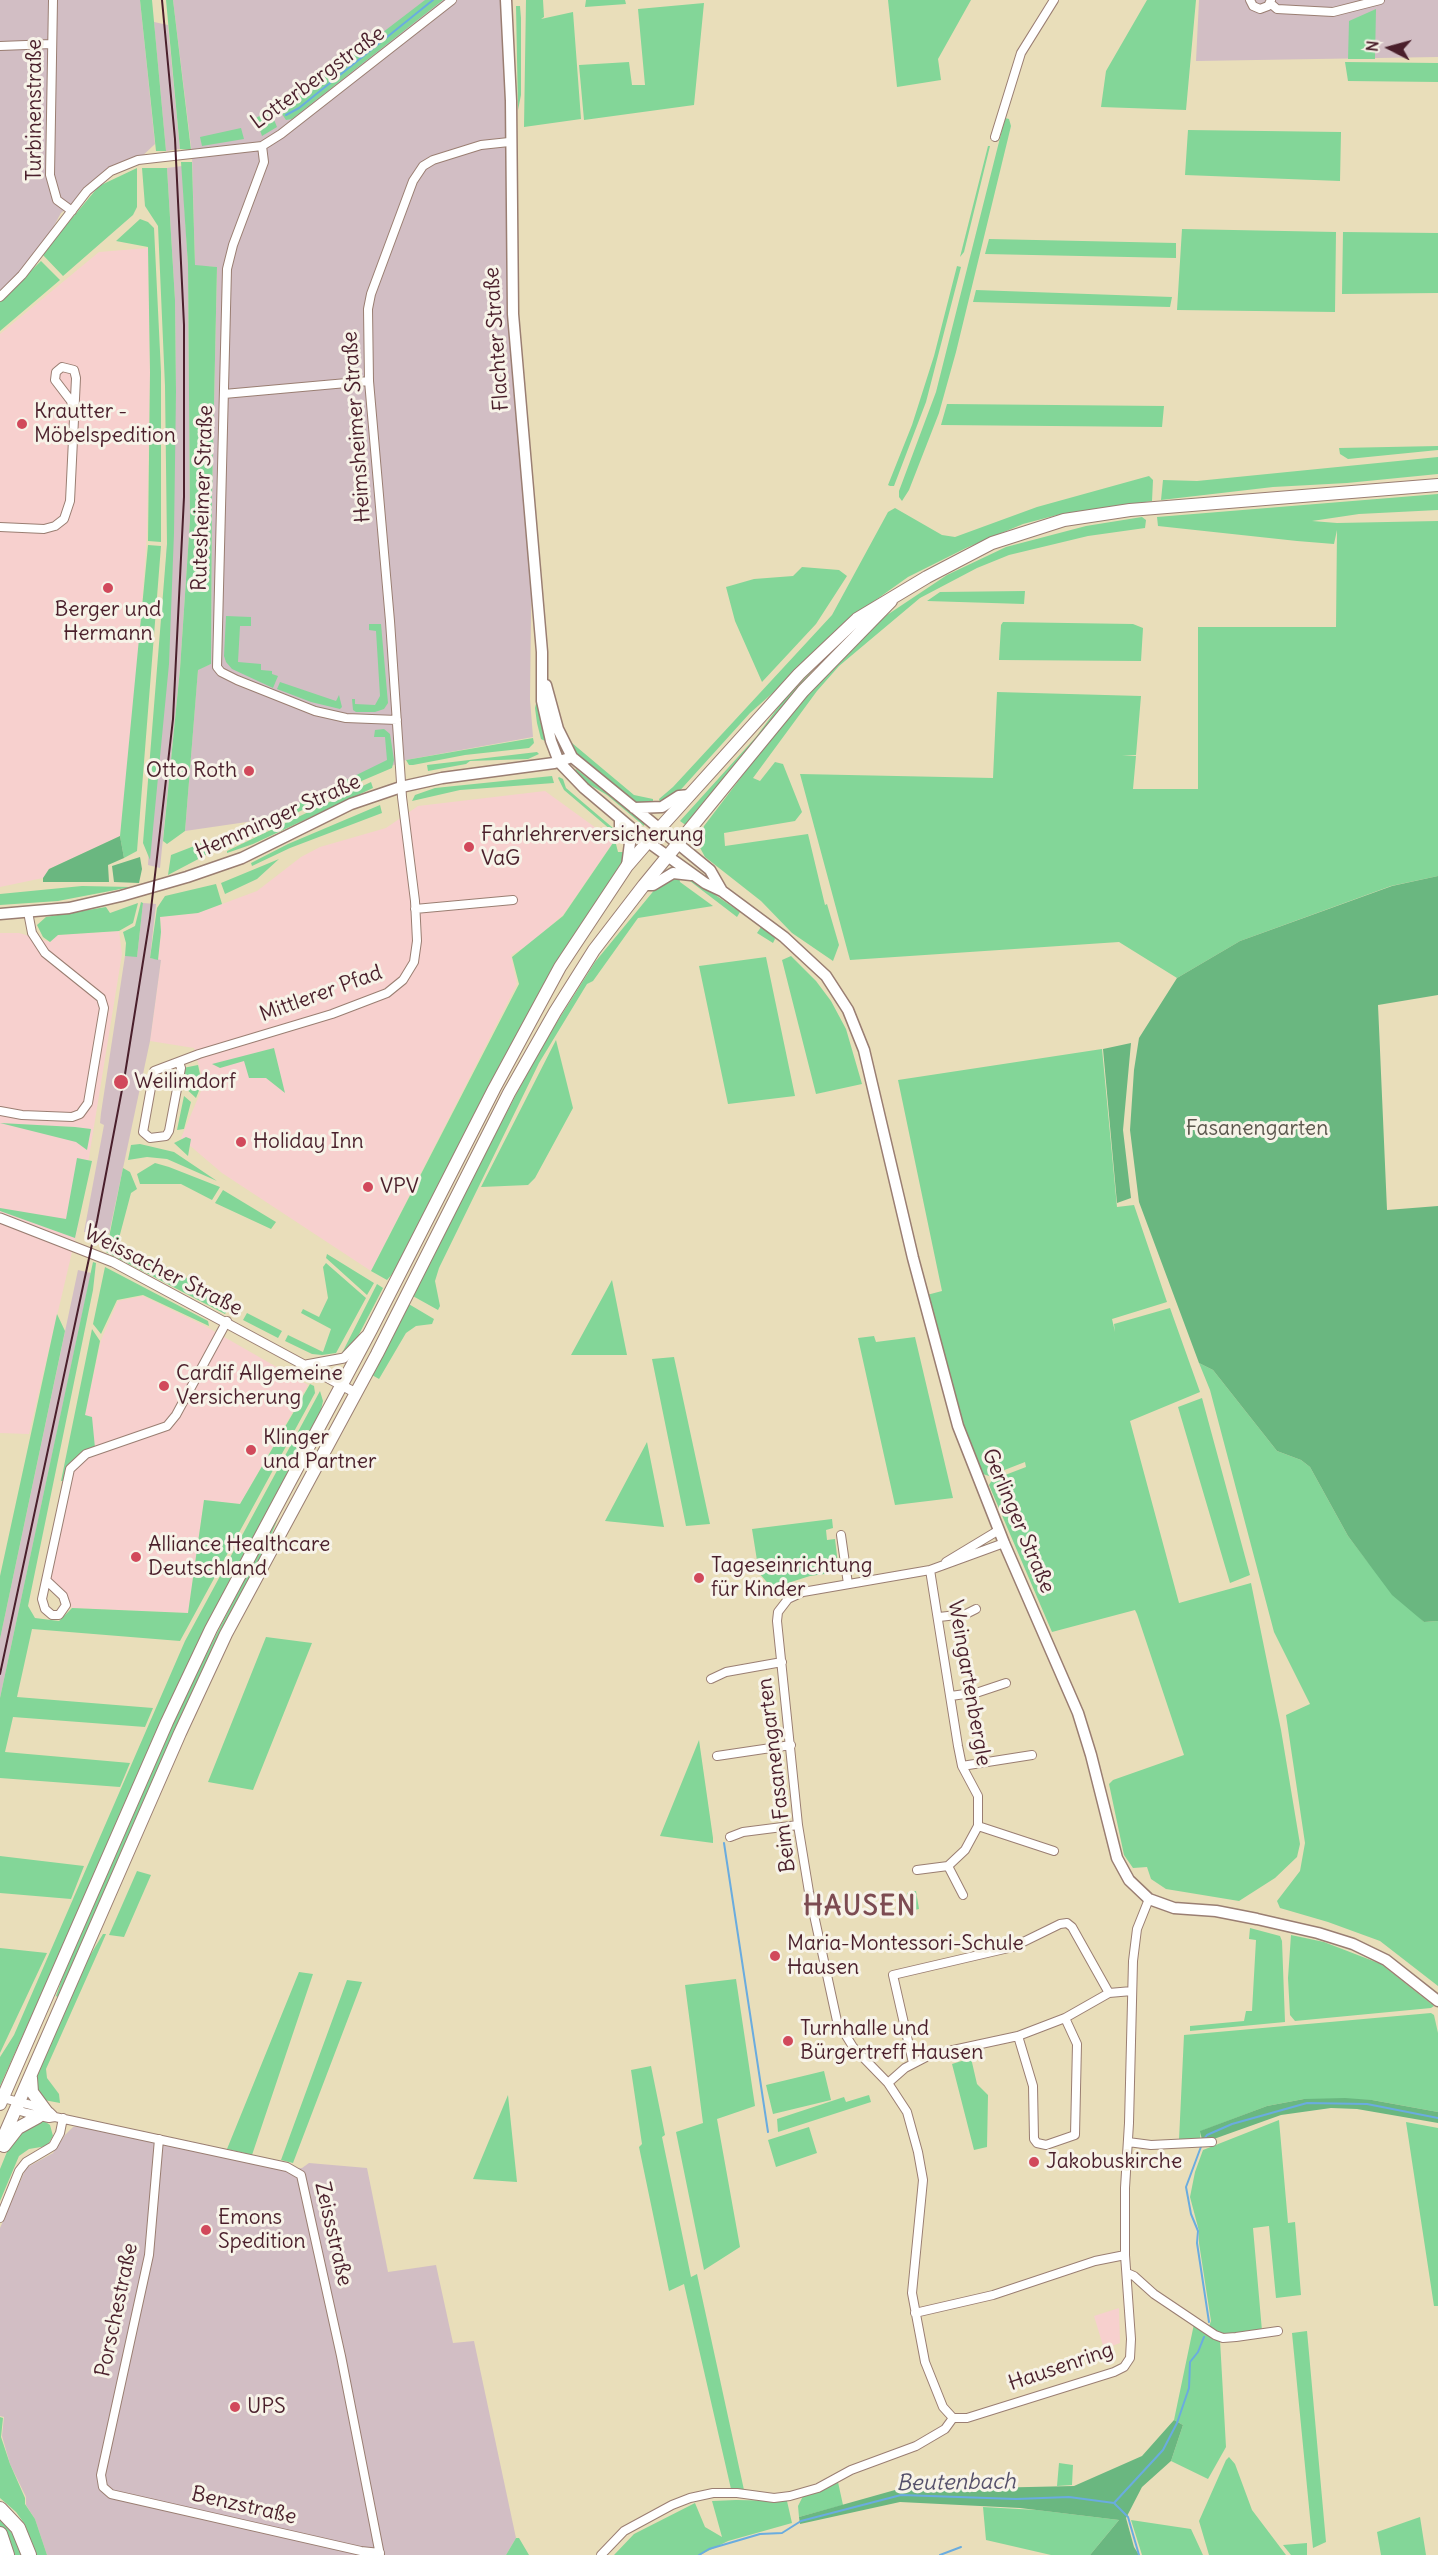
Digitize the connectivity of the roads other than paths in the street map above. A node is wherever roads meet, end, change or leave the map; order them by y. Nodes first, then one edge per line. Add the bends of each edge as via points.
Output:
1 (53, 0) edge
2 (453, 0) edge
3 (506, 0) edge
4 (1054, 0) edge
5 (1250, 0) edge
6 (1380, 0) edge
7 (1271, 2) edge
8 (52, 44) junction
9 (0, 46) edge
10 (995, 137) dead end
11 (509, 142) junction
12 (262, 146) junction
13 (72, 211) junction
14 (0, 297) edge
15 (369, 381) junction
16 (224, 394) junction
17 (74, 414) junction
18 (1438, 485) edge
19 (0, 527) edge
20 (894, 598) junction
21 (544, 676) junction
22 (397, 720) junction
23 (572, 757) junction
24 (560, 762) junction
25 (401, 787) junction
26 (690, 795) junction
27 (633, 808) junction
28 (620, 819) junction
29 (659, 829) junction
30 (648, 842) junction
31 (678, 843) junction
32 (667, 856) junction
33 (627, 866) junction
34 (694, 875) junction
35 (644, 885) junction
36 (722, 891) junction
37 (513, 900) dead end
38 (415, 909) junction
39 (28, 912) junction
40 (0, 914) edge
41 (179, 1062) junction
42 (0, 1111) edge
43 (0, 1218) edge
44 (226, 1321) junction
45 (371, 1330) junction
46 (306, 1365) junction
47 (342, 1384) junction
48 (356, 1393) junction
49 (999, 1530) junction
50 (841, 1535) dead end
51 (1004, 1543) junction
52 (939, 1566) junction
53 (930, 1570) junction
54 (47, 1581) dead end
55 (848, 1584) junction
56 (976, 1609) dead end
57 (939, 1617) junction
58 (782, 1662) junction
59 (711, 1679) dead end
60 (1006, 1683) dead end
61 (951, 1696) junction
62 (791, 1745) junction
63 (1032, 1755) dead end
64 (717, 1756) dead end
65 (962, 1766) junction
66 (798, 1825) junction
67 (978, 1826) junction
68 (730, 1837) dead end
69 (1054, 1851) dead end
70 (948, 1866) junction
71 (917, 1870) dead end
72 (963, 1895) dead end
73 (1149, 1899) junction
74 (1132, 1991) junction
75 (1109, 1993) junction
76 (1438, 2001) edge
77 (1065, 2018) junction
78 (1018, 2036) junction
79 (913, 2063) junction
80 (32, 2072) junction
81 (888, 2083) junction
82 (1, 2101) edge
83 (18, 2103) junction
84 (51, 2115) junction
85 (159, 2139) junction
86 (1128, 2142) junction
87 (1209, 2143) dead end
88 (0, 2146) edge
89 (0, 2218) edge
90 (1125, 2254) junction
91 (1127, 2273) junction
92 (915, 2313) junction
93 (1278, 2331) dead end
94 (953, 2418) junction
95 (103, 2487) joint
96 (0, 2509) edge
97 (0, 2534) edge
98 (380, 2554) edge
99 (7, 2555) edge
100 (29, 2555) edge
101 (601, 2555) edge

1 - 8 street, Turbinenstraße
2 - 12 street, Lotterbergstraße
3 - 11 main road, Flachter Straße
4 - 10 street via 1021,53
5 - 7 street via 1260,9
6 - 7 street via 1333,12 1277,9
8 - 9 street
8 - 13 street, Turbinenstraße via 50,175 57,200
11 - 15 street, Heimsheimer Straße via 481,145 433,160 416,176 371,294
11 - 21 main road, Flachter Straße via 513,314
12 - 13 street, Lotterbergstraße via 126,164 96,182
12 - 16 street, Rutesheimer Straße via 262,170 227,269
13 - 14 street, Lotterbergstraße
15 - 16 street
15 - 22 street, Heimsheimer Straße
16 - 22 street, Rutesheimer Straße via 217,667 237,680 315,711 346,718
17 - 17 street via 76,374 70,367 62,367 55,380 71,401
17 - 19 street via 70,501 64,519 44,529
18 - 20 main road via 1130,510 1064,520 962,557
20 - 26 main road via 874,607 828,645
20 - 31 main road via 803,691
21 - 23 main road, Flachter Straße via 558,729
21 - 24 main road, Flachter Straße via 545,718
22 - 25 street, Heimsheimer Straße
23 - 24 main road, Hemminger Straße
23 - 27 main road, Flachter Straße
24 - 25 main road, Hemminger Straße
24 - 28 main road, Flachter Straße
25 - 38 street, Mittlerer Pfad
25 - 39 main road, Hemminger Straße via 351,804 242,858 197,874 69,908
26 - 27 main road via 679,796 662,807
26 - 29 main road
27 - 29 main road, Flachter Straße
28 - 30 main road, Flachter Straße
28 - 33 main road via 620,828 630,843
29 - 30 main road
29 - 31 main road, Flachter Straße
30 - 32 main road, Flachter Straße
30 - 33 main road
31 - 32 main road
31 - 36 main road, Gerlinger Straße via 710,870
32 - 34 main road, Gerlinger Straße
32 - 35 main road
33 - 45 main road via 560,967
34 - 35 main road via 673,873 653,885
34 - 36 main road, Gerlinger Straße
35 - 48 main road via 594,950 555,1011
36 - 49 main road, Gerlinger Straße via 784,937 826,976 848,1010 870,1073 949,1397
37 - 38 street
38 - 41 street, Mittlerer Pfad via 414,962 403,980 387,993
39 - 40 main road, Hemminger Straße
39 - 42 street via 32,933 45,953 101,998 103,1018 88,1103 80,1114 72,1117
41 - 41 street, Mittlerer Pfad via 154,1071 143,1132 150,1138 166,1136 169,1131
43 - 44 street, Weissacher Straße via 113,1262
44 - 46 street, Weissacher Straße
44 - 54 street via 167,1426 86,1454 70,1469
45 - 46 street via 344,1358
45 - 47 main road
46 - 47 street, Weissacher Straße
47 - 48 street, Weissacher Straße
47 - 82 main road via 192,1667
48 - 80 main road via 202,1684
49 - 51 main road, Gerlinger Straße
49 - 52 street, Beim Fasanengarten
50 - 55 street
51 - 52 street, Beim Fasanengarten
51 - 73 main road, Gerlinger Straße via 1078,1713 1117,1858 1131,1884
52 - 53 street, Beim Fasanengarten
53 - 55 street, Beim Fasanengarten
53 - 57 street, Weingartenbergle
55 - 58 street, Beim Fasanengarten via 803,1592 788,1599 778,1612 777,1621
56 - 57 street
57 - 61 street, Weingartenbergle
58 - 59 street via 726,1672
58 - 62 street, Beim Fasanengarten
60 - 61 street
61 - 65 street, Weingartenbergle
62 - 64 street
62 - 66 street, Beim Fasanengarten
63 - 65 street
65 - 67 street, Weingartenbergle via 978,1796
66 - 68 street
66 - 81 street, Beim Fasanengarten via 837,2021 853,2048
67 - 69 street
67 - 70 street via 965,1850
70 - 71 street
70 - 72 street
73 - 74 street, Hausenring via 1134,1943
73 - 76 main road, Gerlinger Straße via 1174,1908 1216,1911 1286,1925 1353,1944 1386,1960
74 - 75 street
74 - 86 street, Hausenring
75 - 77 street
75 - 79 street via 1067,1923 1013,1947 893,1975
77 - 78 street
77 - 78 street via 1077,2044 1075,2135 1046,2145 1034,2139 1033,2086
78 - 79 street via 949,2050
79 - 81 street
80 - 83 main road
80 - 84 main road via 32,2092
81 - 92 street via 907,2112 923,2180 912,2279
82 - 83 street, Zeissstraße
83 - 84 street, Zeissstraße
83 - 88 main road
84 - 85 street, Zeissstraße
84 - 88 main road via 18,2128
84 - 89 street via 60,2133 53,2146 26,2162 19,2171
85 - 95 street, Porschestraße via 149,2255 101,2475
85 - 98 street, Zeissstraße via 287,2167 301,2175
86 - 87 street
86 - 90 street, Hausenring
90 - 91 street, Hausenring
90 - 92 street via 993,2295
91 - 93 street via 1215,2335 1223,2338
91 - 94 street, Hausenring via 1131,2350 1124,2367 967,2418
92 - 94 street via 925,2362 943,2407
94 - 101 street via 945,2429 916,2446 843,2474 818,2488 774,2498 737,2493 690,2498 635,2524
95 - 98 street, Benzstraße via 111,2494
96 - 100 highway via 18,2528
97 - 99 highway

